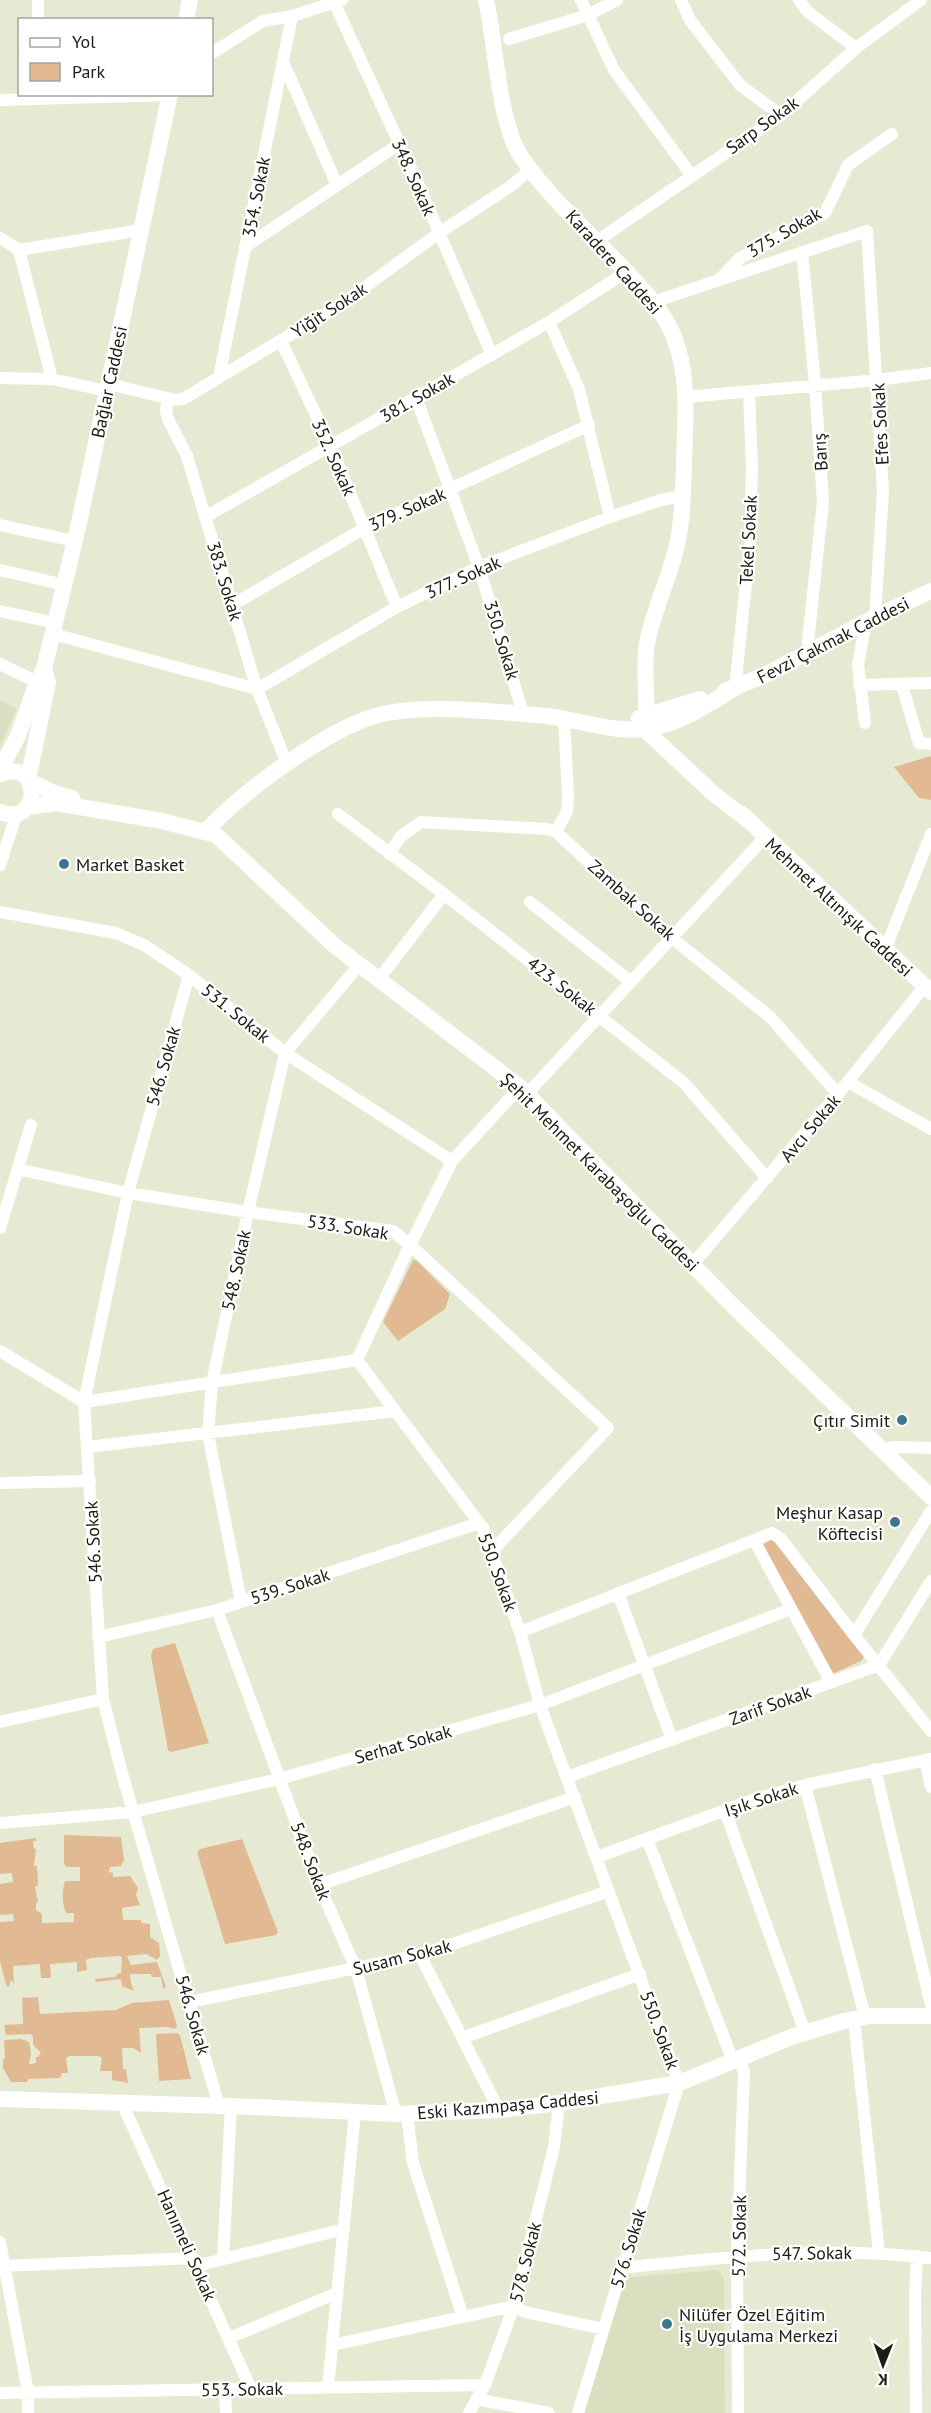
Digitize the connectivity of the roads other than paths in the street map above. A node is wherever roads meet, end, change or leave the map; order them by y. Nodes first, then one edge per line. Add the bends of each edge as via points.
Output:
1 (38, 0) edge
2 (190, 0) edge
3 (486, 0) edge
4 (581, 0) edge
5 (617, 0) edge
6 (681, 0) edge
7 (799, 0) edge
8 (921, 0) edge
9 (336, 1) edge
10 (588, 15) junction
11 (292, 16) junction
12 (38, 18) edge
13 (186, 18) edge
14 (509, 39) dead end
15 (856, 48) junction
16 (213, 52) edge
17 (283, 62) junction
18 (106, 96) edge
19 (170, 96) edge
20 (41, 97) edge
21 (0, 100) edge
22 (781, 115) junction
23 (892, 134) dead end
24 (399, 144) junction
25 (531, 169) junction
26 (692, 176) junction
27 (338, 185) junction
28 (141, 230) junction
29 (439, 233) junction
30 (0, 238) edge
31 (597, 241) junction
32 (246, 246) junction
33 (20, 250) junction
34 (802, 252) junction
35 (626, 272) junction
36 (719, 280) junction
37 (653, 302) junction
38 (549, 322) junction
39 (281, 341) junction
40 (492, 354) junction
41 (931, 373) edge
42 (219, 377) junction
43 (0, 378) edge
44 (52, 380) junction
45 (878, 380) junction
46 (815, 384) junction
47 (108, 388) junction
48 (749, 392) junction
49 (686, 397) junction
50 (168, 398) junction
51 (416, 398) junction
52 (589, 425) junction
53 (331, 447) junction
54 (450, 489) junction
55 (682, 496) junction
56 (205, 517) junction
57 (610, 517) junction
58 (0, 525) edge
59 (364, 528) junction
60 (75, 541) junction
61 (479, 567) junction
62 (0, 570) edge
63 (64, 585) junction
64 (931, 591) edge
65 (232, 605) junction
66 (397, 607) junction
67 (0, 611) edge
68 (868, 620) junction
69 (54, 629) junction
70 (811, 650) junction
71 (0, 664) edge
72 (41, 676) junction
73 (931, 683) edge
74 (859, 685) junction
75 (902, 685) junction
76 (735, 688) junction
77 (257, 689) junction
78 (524, 714) junction
79 (564, 718) junction
80 (865, 723) dead end
81 (650, 724) junction
82 (931, 744) edge
83 (286, 764) junction
84 (0, 769) edge
85 (0, 774) edge
86 (29, 781) junction
87 (22, 810) junction
88 (0, 812) edge
89 (122, 813) junction
90 (338, 814) dead end
91 (206, 831) junction
92 (556, 832) junction
93 (931, 834) edge
94 (765, 837) junction
95 (389, 854) junction
96 (0, 865) edge
97 (444, 894) junction
98 (530, 902) dead end
99 (0, 912) edge
100 (672, 938) junction
101 (885, 950) junction
102 (360, 964) junction
103 (189, 975) junction
104 (379, 979) junction
105 (631, 982) junction
106 (928, 990) edge
107 (600, 1016) junction
108 (285, 1053) junction
109 (848, 1082) junction
110 (524, 1091) junction
111 (838, 1094) junction
112 (31, 1125) dead end
113 (931, 1129) edge
114 (452, 1161) junction
115 (17, 1169) junction
116 (767, 1178) junction
117 (128, 1193) junction
118 (248, 1212) junction
119 (0, 1228) edge
120 (411, 1245) junction
121 (692, 1265) junction
122 (0, 1351) edge
123 (357, 1360) junction
124 (212, 1383) junction
125 (84, 1402) junction
126 (395, 1411) junction
127 (208, 1434) junction
128 (87, 1447) junction
129 (931, 1449) edge
130 (883, 1450) junction
131 (90, 1481) junction
132 (0, 1483) edge
133 (931, 1497) edge
134 (931, 1511) edge
135 (480, 1523) junction
136 (754, 1540) junction
137 (492, 1551) junction
138 (931, 1581) edge
139 (618, 1593) junction
140 (241, 1602) junction
141 (791, 1609) junction
142 (217, 1610) junction
143 (520, 1632) junction
144 (854, 1635) junction
145 (98, 1637) junction
146 (645, 1665) junction
147 (879, 1665) junction
148 (831, 1682) junction
149 (103, 1699) junction
150 (540, 1705) junction
151 (0, 1722) edge
152 (931, 1730) edge
153 (672, 1740) junction
154 (928, 1759) edge
155 (875, 1769) junction
156 (567, 1777) junction
157 (279, 1779) junction
158 (805, 1785) junction
159 (931, 1787) edge
160 (575, 1797) junction
161 (725, 1811) junction
162 (133, 1812) junction
163 (0, 1824) edge
164 (648, 1839) junction
165 (597, 1857) junction
166 (318, 1885) junction
167 (609, 1891) junction
168 (420, 1955) junction
169 (356, 1969) junction
170 (640, 1974) junction
171 (189, 2001) junction
172 (931, 2005) edge
173 (931, 2016) edge
174 (860, 2018) junction
175 (805, 2032) junction
176 (462, 2038) junction
177 (736, 2060) junction
178 (679, 2083) junction
179 (0, 2099) edge
180 (122, 2103) junction
181 (559, 2103) junction
182 (225, 2106) junction
183 (499, 2109) junction
184 (356, 2112) junction
185 (401, 2114) junction
186 (344, 2229) junction
187 (0, 2242) edge
188 (879, 2253) junction
189 (737, 2256) junction
190 (917, 2256) junction
191 (931, 2258) edge
192 (223, 2259) junction
193 (195, 2262) junction
194 (2, 2266) edge
195 (622, 2268) junction
196 (337, 2293) junction
197 (514, 2306) junction
198 (463, 2317) junction
199 (604, 2329) junction
200 (229, 2338) junction
201 (332, 2345) junction
202 (485, 2385) junction
203 (328, 2387) junction
204 (225, 2389) junction
205 (250, 2389) junction
206 (28, 2392) junction
207 (0, 2393) edge
208 (476, 2399) junction
209 (28, 2413) edge
210 (226, 2413) edge
211 (469, 2413) edge
212 (549, 2413) edge
213 (578, 2413) edge
214 (738, 2413) edge
215 (916, 2413) edge

1 - 12 street
2 - 13 street
3 - 25 street, Karadere Caddesi via 509,128 518,152
4 - 10 street
5 - 10 street
6 - 22 street via 690,20 740,85
7 - 15 street via 808,12
8 - 15 street, Sarp Sokak
9 - 11 street
9 - 24 street, 348. Sokak
10 - 14 street
10 - 26 street via 614,70
11 - 16 street via 263,21
11 - 17 street, 354. Sokak
15 - 22 street, Sarp Sokak
17 - 27 street
17 - 32 street, 354. Sokak
18 - 20 street
19 - 28 street, Bağlar Caddesi
20 - 21 street
22 - 26 street, Sarp Sokak
23 - 36 street, 375. Sokak via 848,165 825,213 740,258
24 - 27 street
24 - 29 street, 348. Sokak
25 - 29 street, Yiğit Sokak
25 - 31 street, Karadere Caddesi
26 - 31 street, Sarp Sokak
27 - 32 street
28 - 33 street
28 - 47 street, Bağlar Caddesi
29 - 39 street, Yiğit Sokak via 343,303
29 - 40 street, 348. Sokak
30 - 33 street
31 - 35 street, Karadere Caddesi
32 - 42 street, 354. Sokak
33 - 44 street
34 - 36 street
34 - 45 street, Efes Sokak via 867,231
34 - 46 street, Barış
35 - 37 street, Karadere Caddesi
35 - 38 street, 381. Sokak
36 - 37 street, 375. Sokak
37 - 49 street, Karadere Caddesi via 674,336 683,363
38 - 40 street, 381. Sokak
38 - 52 street via 579,389
39 - 42 street, Yiğit Sokak
39 - 53 street, 352. Sokak
40 - 51 street, 381. Sokak
41 - 45 street
42 - 50 street, Yiğit Sokak via 183,399
43 - 44 street, Yiğit Sokak
44 - 47 street, Yiğit Sokak
45 - 46 street
45 - 68 street, Efes Sokak via 883,491
46 - 48 street
46 - 70 street, Barış via 823,502 808,641
47 - 50 street, Yiğit Sokak
47 - 60 street, Bağlar Caddesi
48 - 49 street
48 - 76 street, Tekel Sokak via 750,545
49 - 55 street, Karadere Caddesi
50 - 56 street, 383. Sokak via 166,411 187,456
51 - 53 street, 381. Sokak
51 - 54 street, 350. Sokak
52 - 54 street, 379. Sokak
52 - 57 street
53 - 56 street, 381. Sokak
53 - 59 street, 352. Sokak
54 - 59 street, 379. Sokak
54 - 61 street, 350. Sokak
55 - 57 street, 377. Sokak
55 - 81 street, Karadere Caddesi via 677,543 647,643 645,678
56 - 65 street, 383. Sokak
57 - 61 street, 377. Sokak
58 - 60 street
59 - 65 street, 379. Sokak
59 - 66 street, 352. Sokak
60 - 63 street, Bağlar Caddesi
61 - 66 street, 377. Sokak
61 - 78 street, 350. Sokak
62 - 63 street
63 - 69 street, Bağlar Caddesi
64 - 68 street, Fevzi Çakmak Caddesi
65 - 77 street, 383. Sokak
66 - 77 street, 377. Sokak
67 - 69 street
68 - 70 street, Fevzi Çakmak Caddesi
68 - 74 street, Efes Sokak via 858,665
69 - 72 street, Bağlar Caddesi
69 - 77 street
70 - 76 street, Fevzi Çakmak Caddesi
71 - 72 street
72 - 84 street via 22,727
72 - 86 street via 48,682
73 - 75 street
74 - 75 street
74 - 80 street, Efes Sokak
75 - 82 street via 918,743
76 - 81 street, Fevzi Çakmak Caddesi
77 - 83 street, 383. Sokak
78 - 79 street, Fevzi Çakmak Caddesi
78 - 83 street, Fevzi Çakmak Caddesi via 458,710 387,713 334,735
79 - 81 street, Fevzi Çakmak Caddesi via 628,718
79 - 92 street via 568,796 564,821
81 - 94 street, Mehmet Altınışık Caddesi via 706,787
83 - 91 street, Fevzi Çakmak Caddesi
85 - 86 street, Şehit Mehmet Karabaşoğlu Caddesi via 17,772
86 - 87 street via 32,795
86 - 89 street, Şehit Mehmet Karabaşoğlu Caddesi via 54,793
87 - 88 street, Şehit Mehmet Karabaşoğlu Caddesi
87 - 89 street, Şehit Mehmet Karabaşoğlu Caddesi via 56,803
87 - 96 street
89 - 91 street, Şehit Mehmet Karabaşoğlu Caddesi
90 - 95 street, 423. Sokak
91 - 102 street, Şehit Mehmet Karabaşoğlu Caddesi via 216,835 321,934
92 - 95 street via 422,822 402,836
92 - 100 street, Zambak Sokak
93 - 101 street
94 - 100 street
94 - 101 street, Mehmet Altınışık Caddesi
95 - 97 street, 423. Sokak
97 - 104 street
97 - 107 street, 423. Sokak
98 - 105 street
99 - 103 street, 531. Sokak via 116,933 144,945
100 - 105 street
100 - 111 street, Zambak Sokak via 770,1017
101 - 106 street, Mehmet Altınışık Caddesi
102 - 104 street, Şehit Mehmet Karabaşoğlu Caddesi
102 - 108 street, 548. Sokak
103 - 108 street, 531. Sokak
103 - 117 street, 546. Sokak
104 - 110 street, Şehit Mehmet Karabaşoğlu Caddesi
105 - 107 street
106 - 109 street, Avcı Sokak
107 - 110 street
107 - 116 street, 423. Sokak via 684,1083
108 - 114 street, 531. Sokak
108 - 118 street, 548. Sokak
109 - 111 street, Avcı Sokak
109 - 113 street
110 - 114 street
110 - 121 street, Şehit Mehmet Karabaşoğlu Caddesi
111 - 116 street, Avcı Sokak
112 - 115 street
114 - 120 street
115 - 117 street, 533. Sokak
115 - 119 street
116 - 121 street, Avcı Sokak
117 - 118 street, 533. Sokak
117 - 125 street, 546. Sokak
118 - 120 street, 533. Sokak via 393,1231
118 - 124 street, 548. Sokak
120 - 123 street
120 - 137 street, 533. Sokak via 608,1428
121 - 130 street, Şehit Mehmet Karabaşoğlu Caddesi
122 - 125 street
123 - 124 street
123 - 126 street, 550. Sokak
124 - 125 street
124 - 127 street, 548. Sokak
125 - 128 street, 546. Sokak
126 - 127 street
126 - 135 street, 550. Sokak
127 - 128 street
127 - 140 street, 548. Sokak
128 - 131 street, 546. Sokak
129 - 130 street
130 - 133 street, Şehit Mehmet Karabaşoğlu Caddesi
131 - 132 street
131 - 145 street, 546. Sokak
134 - 144 street
135 - 137 street, 550. Sokak
135 - 140 street, 539. Sokak
136 - 139 street
136 - 141 street
136 - 144 street via 772,1533 782,1539
137 - 143 street, 550. Sokak
138 - 147 street
139 - 143 street
139 - 146 street
140 - 142 street, 539. Sokak
141 - 146 street, Serhat Sokak
141 - 148 street
142 - 145 street, 539. Sokak
142 - 157 street, 548. Sokak
143 - 150 street, 550. Sokak
144 - 147 street
145 - 149 street, 546. Sokak
146 - 150 street, Serhat Sokak
146 - 153 street
147 - 148 street, Zarif Sokak
147 - 152 street
148 - 153 street, Zarif Sokak
149 - 151 street
149 - 162 street, 546. Sokak
150 - 156 street, 550. Sokak
150 - 157 street, Serhat Sokak
153 - 156 street, Zarif Sokak
154 - 155 street, Işık Sokak
154 - 159 street
155 - 158 street, Işık Sokak
155 - 172 street
156 - 160 street, 550. Sokak
157 - 162 street, Serhat Sokak
157 - 166 street, 548. Sokak
158 - 161 street, Işık Sokak
158 - 174 street
160 - 165 street, 550. Sokak
160 - 166 street
161 - 164 street, Işık Sokak
161 - 175 street
162 - 163 street, Serhat Sokak
162 - 171 street, 546. Sokak
164 - 165 street, Işık Sokak
164 - 177 street, 572. Sokak
165 - 167 street, 550. Sokak
166 - 169 street, 548. Sokak
167 - 168 street, Susam Sokak
167 - 170 street, 550. Sokak
168 - 169 street, Susam Sokak
168 - 176 street
169 - 171 street, Susam Sokak
169 - 185 street, 548. Sokak
170 - 176 street
170 - 178 street, 550. Sokak
171 - 182 street, 546. Sokak
173 - 174 street, Eski Kazımpaşa Caddesi
174 - 175 street, Eski Kazımpaşa Caddesi
174 - 188 street
175 - 177 street, Eski Kazımpaşa Caddesi
176 - 183 street
177 - 178 street, Eski Kazımpaşa Caddesi
177 - 189 street, 572. Sokak via 744,2072
178 - 181 street, Eski Kazımpaşa Caddesi
178 - 195 street, 576. Sokak
179 - 180 street, Eski Kazımpaşa Caddesi
180 - 182 street, Eski Kazımpaşa Caddesi
180 - 193 street, Hanımeli Sokak
181 - 183 street, Eski Kazımpaşa Caddesi
181 - 197 street, 578. Sokak via 554,2148
182 - 184 street, Eski Kazımpaşa Caddesi
182 - 192 street, 546. Sokak
183 - 185 street, Eski Kazımpaşa Caddesi
184 - 185 street, Eski Kazımpaşa Caddesi
184 - 186 street
185 - 198 street, 548. Sokak
186 - 192 street
186 - 196 street
187 - 194 street
188 - 189 street, 547. Sokak
188 - 190 street, 547. Sokak
189 - 195 street, 547. Sokak
189 - 214 street, 572. Sokak
190 - 191 street, 547. Sokak
190 - 215 street
192 - 193 street
193 - 194 street
193 - 200 street, Hanımeli Sokak
194 - 206 street
195 - 199 street, 576. Sokak
196 - 200 street
196 - 201 street
197 - 198 street
197 - 199 street via 525,2312
197 - 202 street, 578. Sokak
198 - 201 street
199 - 213 street, 576. Sokak
200 - 205 street, Hanımeli Sokak
201 - 203 street
202 - 203 street, 553. Sokak
202 - 208 street, 578. Sokak
203 - 205 street, 553. Sokak
204 - 205 street, 553. Sokak
204 - 206 street, 553. Sokak
204 - 210 street
206 - 207 street, 553. Sokak
206 - 209 street
208 - 211 street, 578. Sokak
208 - 212 street

